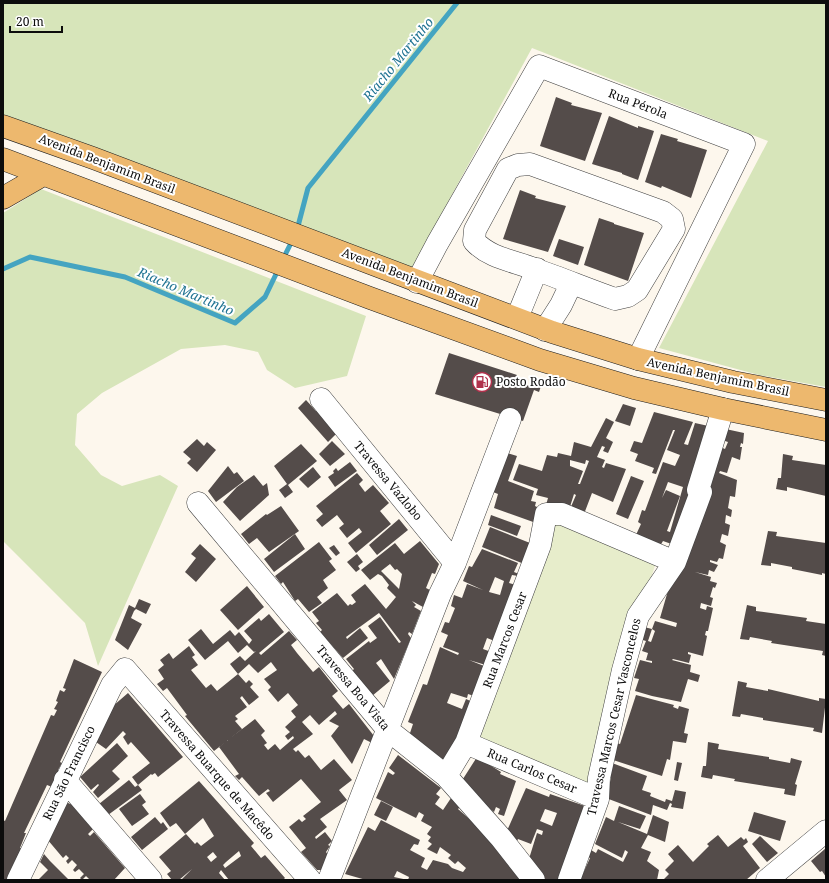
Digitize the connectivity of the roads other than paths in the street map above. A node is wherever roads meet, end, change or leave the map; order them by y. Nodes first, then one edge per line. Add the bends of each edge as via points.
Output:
1 (3, 126) edge
2 (3, 159) edge
3 (42, 175) junction
4 (3, 198) edge
5 (537, 270) junction
6 (417, 282) junction
7 (571, 284) junction
8 (517, 318) junction
9 (549, 331) junction
10 (638, 359) junction
11 (540, 360) junction
12 (321, 399) dead end
13 (826, 400) edge
14 (722, 409) junction
15 (510, 419) dead end
16 (826, 430) edge
17 (198, 503) dead end
18 (675, 562) junction
19 (455, 563) junction
20 (125, 669) joint
21 (388, 730) junction
22 (466, 743) junction
23 (446, 776) junction
24 (65, 780) junction
25 (598, 799) junction
26 (826, 831) edge
27 (18, 880) edge
28 (151, 880) edge
29 (328, 880) edge
30 (534, 880) edge
31 (569, 880) edge
32 (767, 880) edge

1 - 6 main road, Avenida Benjamim Brasil via 94,158
2 - 3 main road
3 - 4 main road
3 - 11 main road
5 - 7 street
5 - 7 street via 491,254 481,249 474,241 475,230 508,169 518,165 530,164 663,212 672,219 674,229 637,290 628,296 615,299
5 - 8 street
6 - 8 main road, Avenida Benjamim Brasil
6 - 10 street, Rua Pérola via 539,66 744,144
7 - 9 street
8 - 9 main road, Avenida Benjamim Brasil
9 - 10 main road, Avenida Benjamim Brasil
9 - 11 main road
10 - 13 main road, Avenida Benjamim Brasil via 733,382
11 - 14 main road via 634,388
12 - 19 street, Travessa Vazlobo
14 - 16 main road
14 - 18 street, Travessa Marcos Cesar Vasconcelos via 698,490 701,492
15 - 19 street
17 - 21 street, Travessa Boa Vista
18 - 22 street, Rua Marcos Cesar via 562,514 546,514 540,545
18 - 25 street, Travessa Marcos Cesar Vasconcelos via 638,616 599,778
19 - 21 street via 440,594
20 - 24 street, Rua São Francisco via 112,684
20 - 29 street, Travessa Buarque de Macêdo
21 - 23 street, Travessa Boa Vista
21 - 29 street
22 - 23 street, Rua Marcos Cesar
22 - 25 street, Rua Carlos Cesar
23 - 30 street, Travessa Boa Vista
24 - 27 street, Rua São Francisco
24 - 28 street
25 - 31 street, Travessa Marcos Cesar Vasconcelos
26 - 32 street

